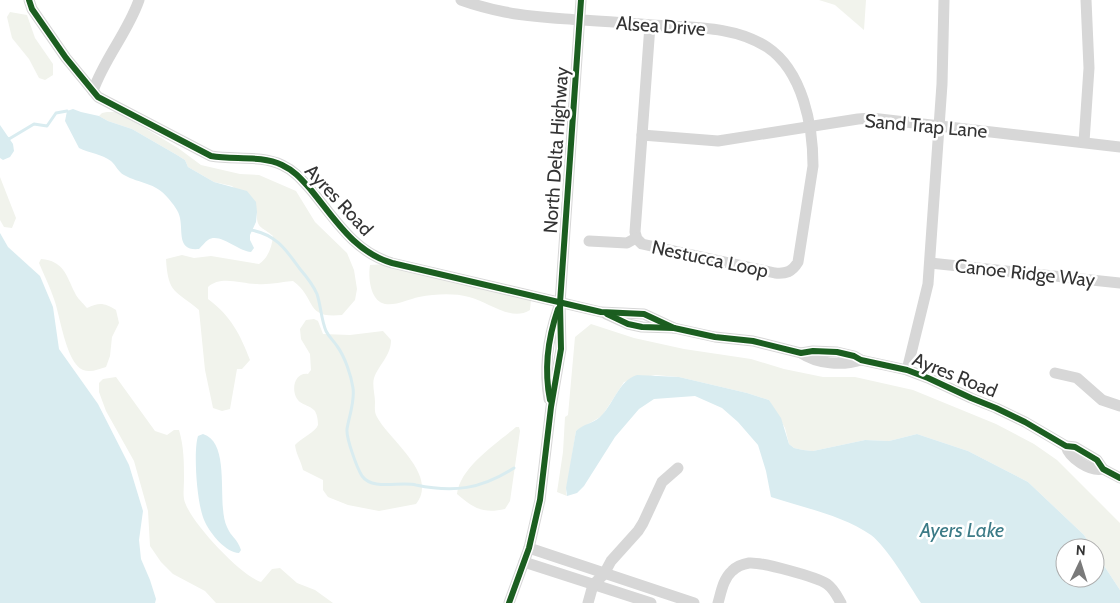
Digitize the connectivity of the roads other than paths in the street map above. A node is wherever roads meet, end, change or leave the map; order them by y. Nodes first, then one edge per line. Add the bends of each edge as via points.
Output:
1 (29, 0) edge
2 (139, 0) edge
3 (461, 0) edge
4 (581, 0) edge
5 (944, 0) edge
6 (1086, 0) edge
7 (580, 20) junction
8 (650, 25) junction
9 (93, 91) junction
10 (809, 126) junction
11 (939, 126) junction
12 (642, 135) junction
13 (1084, 142) junction
14 (1120, 147) edge
15 (636, 238) junction
16 (589, 241) dead end
17 (930, 263) junction
18 (1120, 283) edge
19 (560, 303) junction
20 (907, 370) junction
21 (1055, 373) dead end
22 (1120, 406) edge
23 (678, 468) dead end
24 (1120, 478) edge
25 (529, 548) junction
26 (524, 562) junction
27 (604, 574) junction
28 (593, 585) junction
29 (509, 603) edge
30 (588, 603) edge
31 (651, 603) edge
32 (694, 603) edge
33 (718, 603) edge
34 (841, 603) edge

1 - 9 street, Ayres Road via 66,58
2 - 9 street
3 - 7 street, Alsea Drive via 505,12
4 - 7 street, North Delta Highway
5 - 11 street
6 - 13 street via 1090,68
7 - 8 street, Alsea Drive
7 - 19 street, North Delta Highway
8 - 10 street, Alsea Drive via 724,31 748,37 766,47 782,60 794,78
8 - 12 street, Nestucca Loop
9 - 19 street, Ayres Road via 98,97 211,156 267,160 296,173 352,240 375,257
10 - 11 street, Sand Trap Lane via 864,118
10 - 12 street, Sand Trap Lane via 718,141
10 - 15 street, Nestucca Loop via 813,166 798,262 790,272 775,273 651,246
11 - 13 street, Sand Trap Lane
11 - 17 street
12 - 15 street, Nestucca Loop
13 - 14 street, Sand Trap Lane
15 - 16 street via 627,243
17 - 18 street, Canoe Ridge Way
17 - 20 street via 924,304
19 - 20 street, Ayres Road via 601,312 644,314 674,328 714,337 753,341 801,353 837,352
19 - 25 street, North Delta Highway via 561,349 540,500
20 - 24 street, Ayres Road via 1025,422 1066,446 1070,455 1092,469 1103,469
21 - 22 street via 1077,378 1102,400
23 - 27 street via 662,482 638,531 611,561
25 - 26 street, North Delta Highway
25 - 27 street
26 - 28 street
26 - 29 street, North Delta Highway
27 - 28 street
27 - 32 street
28 - 30 street
28 - 31 street
33 - 34 street via 728,576 736,568 749,564 765,565 821,581 830,587

